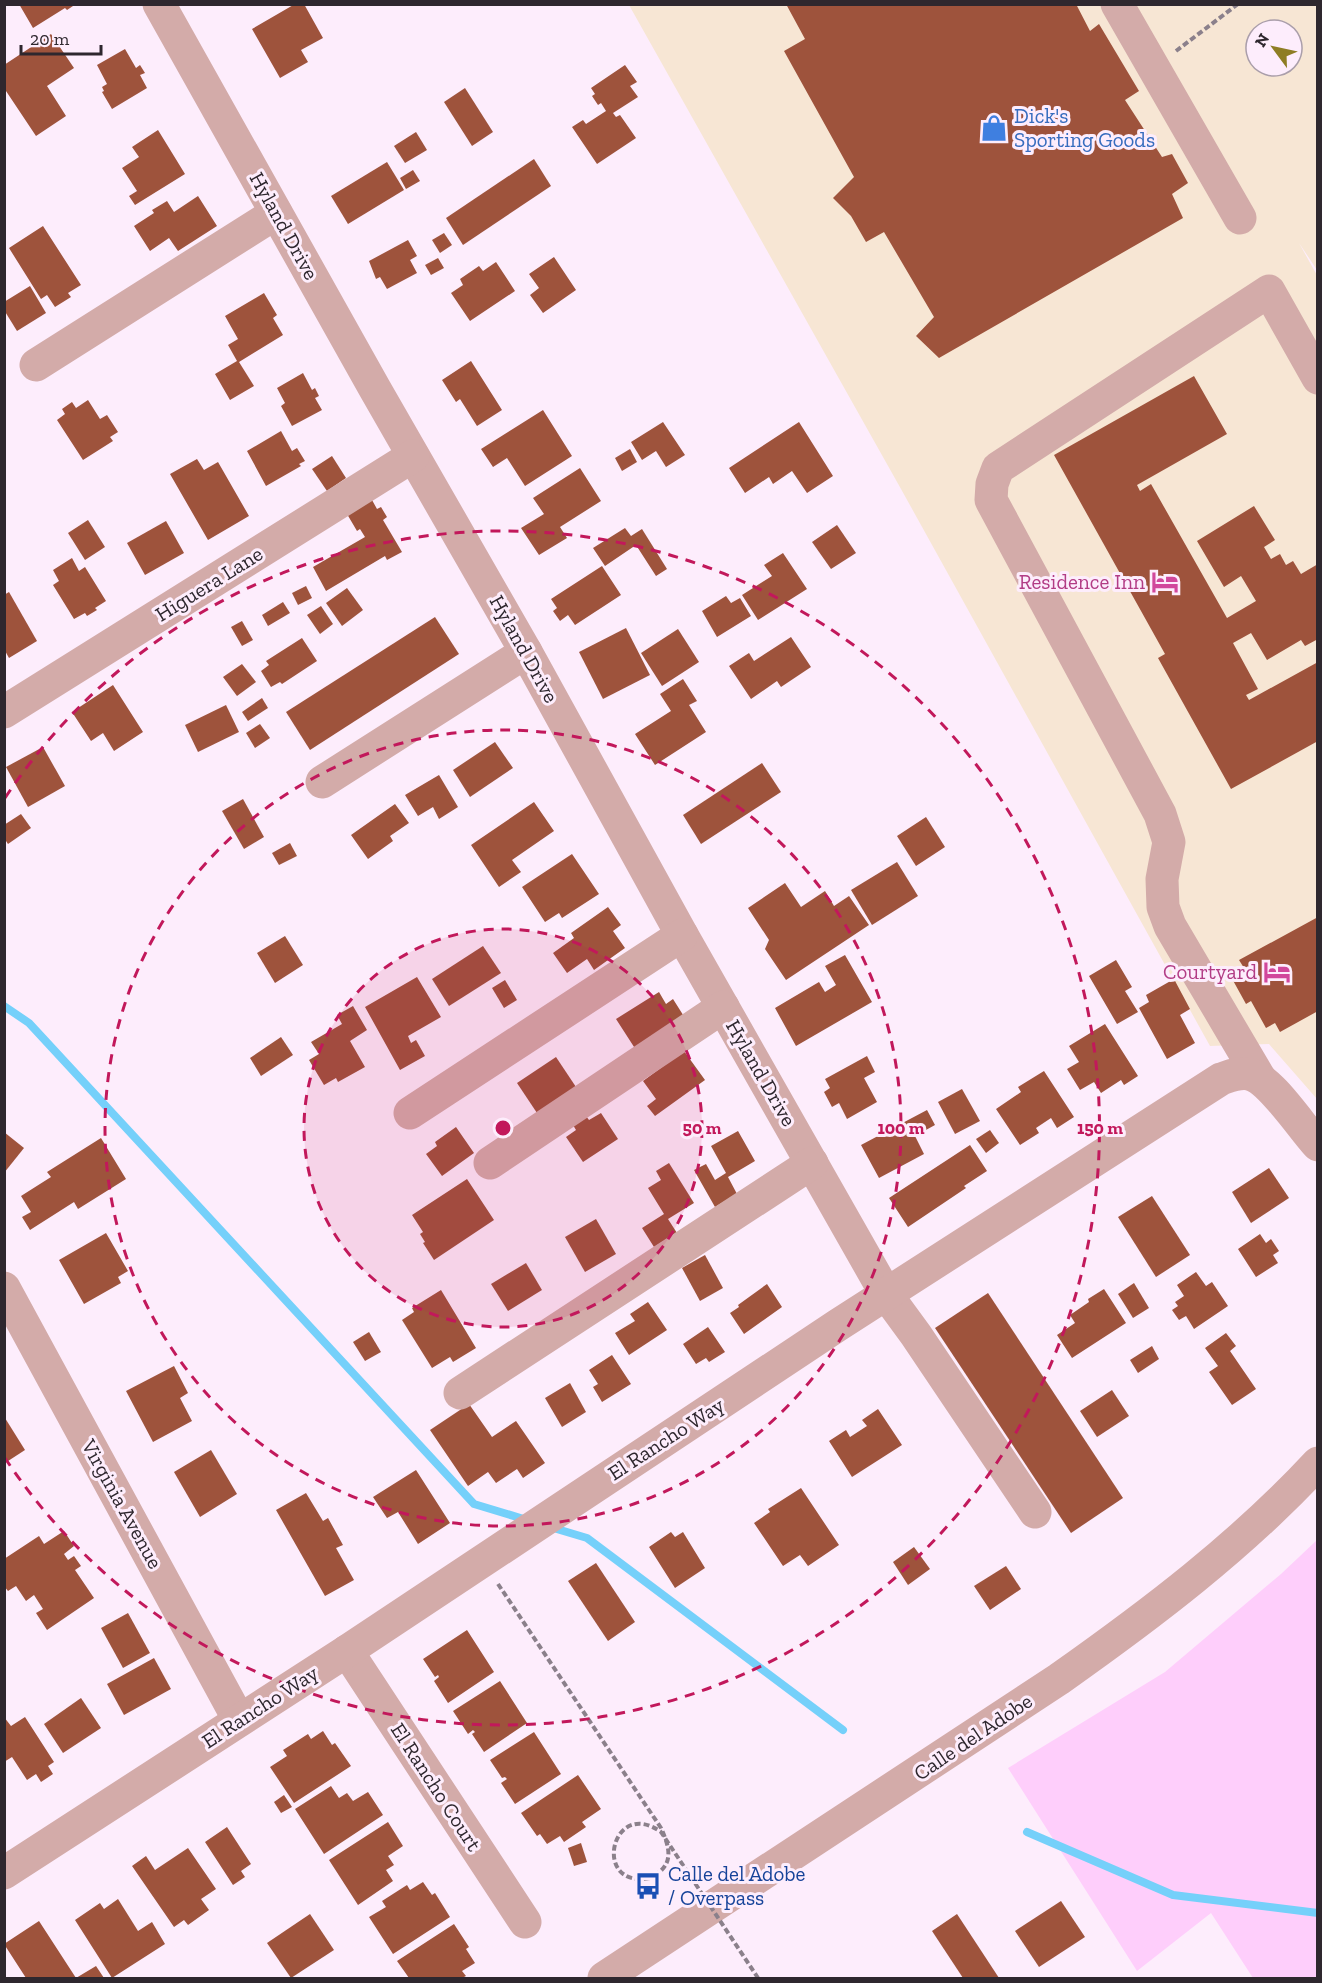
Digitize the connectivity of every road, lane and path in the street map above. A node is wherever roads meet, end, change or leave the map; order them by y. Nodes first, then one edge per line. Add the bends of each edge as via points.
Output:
1 (159, 4) edge
2 (1116, 4) edge
3 (1238, 4) edge
4 (1153, 65) junction
5 (276, 213) junction
6 (1240, 218) dead end
7 (36, 365) dead end
8 (1317, 378) edge
9 (413, 456) junction
10 (526, 652) junction
11 (4, 712) edge
12 (322, 782) dead end
13 (682, 935) junction
14 (723, 1007) junction
15 (1258, 1077) junction
16 (410, 1113) dead end
17 (1317, 1145) edge
18 (490, 1162) dead end
19 (812, 1163) junction
20 (4, 1288) edge
21 (886, 1294) junction
22 (460, 1393) dead end
23 (1315, 1465) edge
24 (1035, 1512) dead end
25 (495, 1578) dead end
26 (347, 1651) junction
27 (239, 1720) junction
28 (667, 1839) junction
29 (4, 1873) edge
30 (525, 1922) dead end
31 (604, 1978) edge
32 (758, 1978) edge

1 - 5 street, Hyland Drive
2 - 4 street
3 - 4 path
4 - 6 street
5 - 7 street
5 - 9 street, Hyland Drive
8 - 15 street via 1269,291 998,468 992,484 991,500 1160,814 1169,842 1162,879 1163,907 1170,926
9 - 10 street, Hyland Drive
9 - 11 street, Higuera Lane
10 - 12 street
10 - 13 street, Hyland Drive
13 - 14 street, Hyland Drive
13 - 16 street
14 - 18 street
14 - 19 street, Hyland Drive
15 - 17 street via 1269,1085
15 - 21 street, El Rancho Way via 1242,1074 1221,1079
19 - 21 street, Hyland Drive
19 - 22 street
20 - 27 street, Virginia Avenue
21 - 24 street, Hyland Drive
21 - 26 street, El Rancho Way
23 - 31 street, Calle del Adobe via 1226,1551 1112,1642
25 - 28 path
26 - 27 street, El Rancho Way
26 - 30 street, El Rancho Court
27 - 29 street, El Rancho Way
28 - 28 path, bridge via 653,1826 634,1824 614,1842 614,1860 624,1875 641,1880 650,1878 658,1874 669,1858
28 - 32 path, bridge

